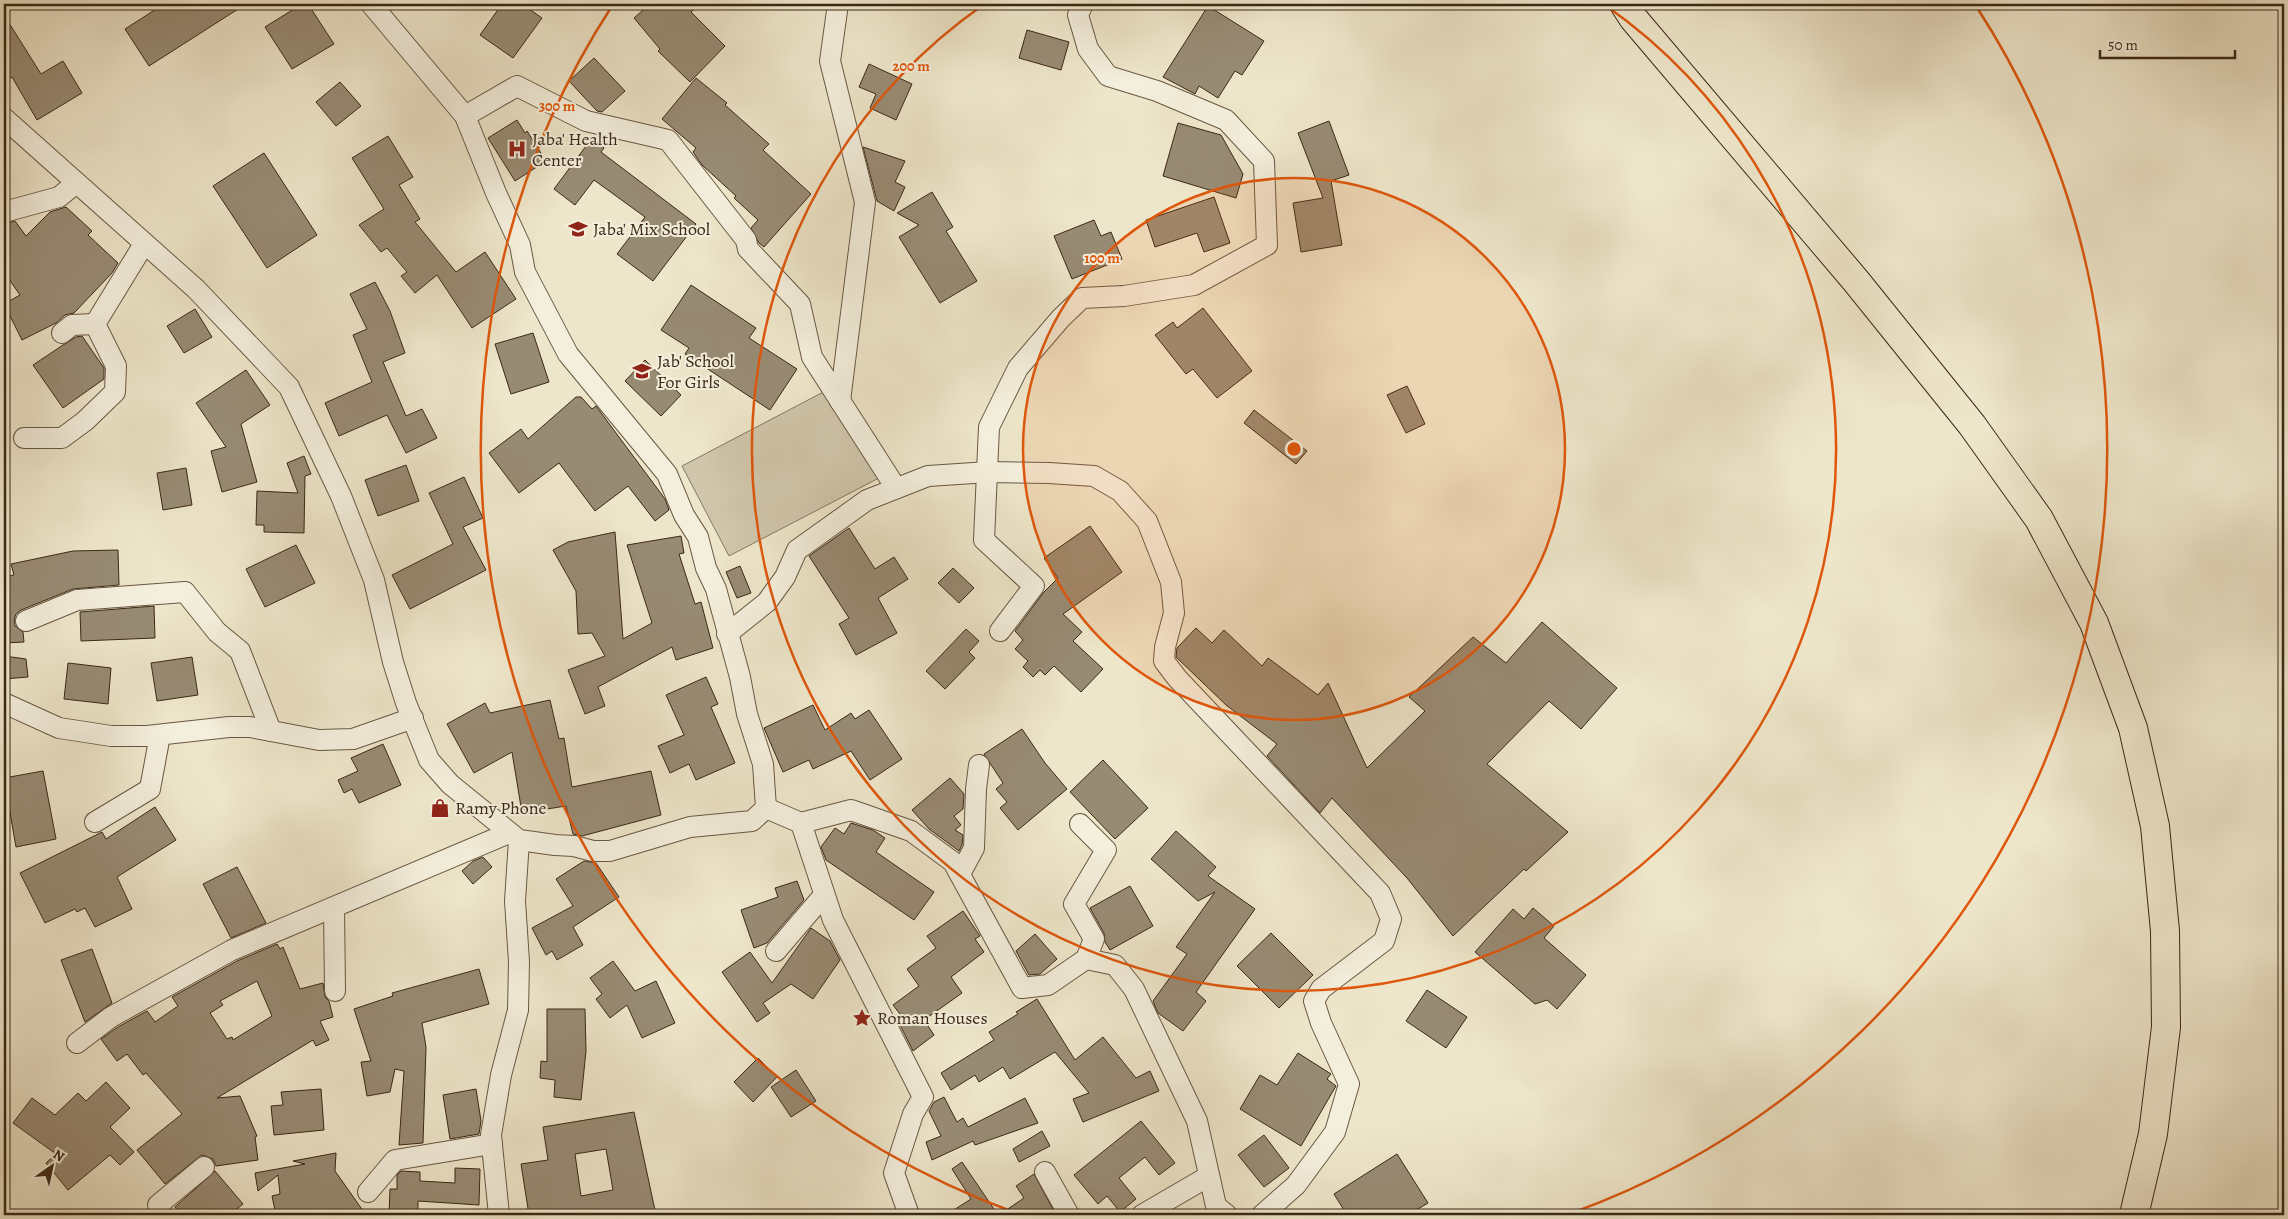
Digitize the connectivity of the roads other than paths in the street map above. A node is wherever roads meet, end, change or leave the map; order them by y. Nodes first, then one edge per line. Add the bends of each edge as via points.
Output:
1 (371, 4) edge
2 (838, 4) edge
3 (1083, 4) edge
4 (1624, 4) edge
5 (465, 116) junction
6 (4, 118) edge
7 (75, 184) junction
8 (4, 212) edge
9 (144, 244) junction
10 (95, 324) junction
11 (62, 333) dead end
12 (840, 401) junction
13 (24, 438) dead end
14 (988, 472) junction
15 (896, 488) junction
16 (26, 621) dead end
17 (1000, 631) dead end
18 (727, 634) junction
19 (4, 703) edge
20 (413, 718) junction
21 (271, 731) junction
22 (160, 735) junction
23 (979, 765) dead end
24 (766, 808) junction
25 (95, 822) dead end
26 (801, 823) junction
27 (1080, 824) dead end
28 (514, 837) junction
29 (960, 874) junction
30 (824, 895) junction
31 (334, 908) junction
32 (776, 951) dead end
33 (1086, 959) junction
34 (335, 991) dead end
35 (77, 1043) dead end
36 (492, 1144) junction
37 (204, 1167) dead end
38 (1046, 1172) dead end
39 (1209, 1176) junction
40 (368, 1192) dead end
41 (159, 1205) edge
42 (499, 1215) edge
43 (909, 1215) edge
44 (1069, 1215) edge
45 (1142, 1215) edge
46 (1227, 1215) edge
47 (1262, 1215) edge
48 (2134, 1215) edge

1 - 5 street
2 - 12 street via 830,61 864,202
3 - 14 street via 1078,15 1088,49 1108,76 1157,91 1226,120 1264,161 1267,245 1194,285 1124,296 1082,298 1018,368 989,427
4 - 48 highway via 1856,280 1972,425 2039,519 2094,623 2134,728 2155,826 2165,932 2166,1027 2153,1134
5 - 12 street via 517,86 586,121 668,140 746,240 748,249 800,304 812,357
5 - 18 street via 520,245 525,272 568,354 667,474 684,515 698,537
6 - 7 street
7 - 8 street via 59,197
7 - 9 street
9 - 10 street
9 - 20 street via 196,289 289,387 341,496 374,580 393,662
10 - 11 street via 72,325
10 - 13 street via 116,366 115,392 86,421 62,438
12 - 15 street
14 - 15 street via 928,476
14 - 17 street via 984,540 1034,586
14 - 47 street via 1094,476 1120,491 1147,521 1170,582 1174,613 1164,661 1380,893 1391,918 1384,941 1321,990 1314,1001 1349,1084 1335,1132 1296,1185
15 - 18 street via 867,500 797,550 785,577 767,602
16 - 21 street via 78,600 185,592 217,632 240,652
18 - 24 street via 762,764
19 - 22 street via 59,728 112,736
20 - 21 street via 353,739 319,740
20 - 28 street via 429,760 450,784
21 - 22 street via 229,727
22 - 25 street via 150,789
23 - 29 street via 974,848
24 - 26 street
24 - 28 street via 752,822 690,827 610,851 555,846
26 - 29 street via 851,810 911,832 953,862
26 - 30 street
27 - 33 street via 1106,850 1074,904 1094,939
28 - 31 street
28 - 36 street via 520,962 518,1010 501,1075
29 - 33 street via 1022,988 1048,984
30 - 32 street
30 - 43 street via 833,920 922,1097 913,1114 894,1174
31 - 34 street
31 - 35 street via 232,950 111,1017
33 - 39 street via 1115,965 1134,989 1197,1122
36 - 40 street via 395,1160
36 - 42 street
37 - 41 street
38 - 44 street
39 - 45 street
39 - 46 street via 1216,1206

